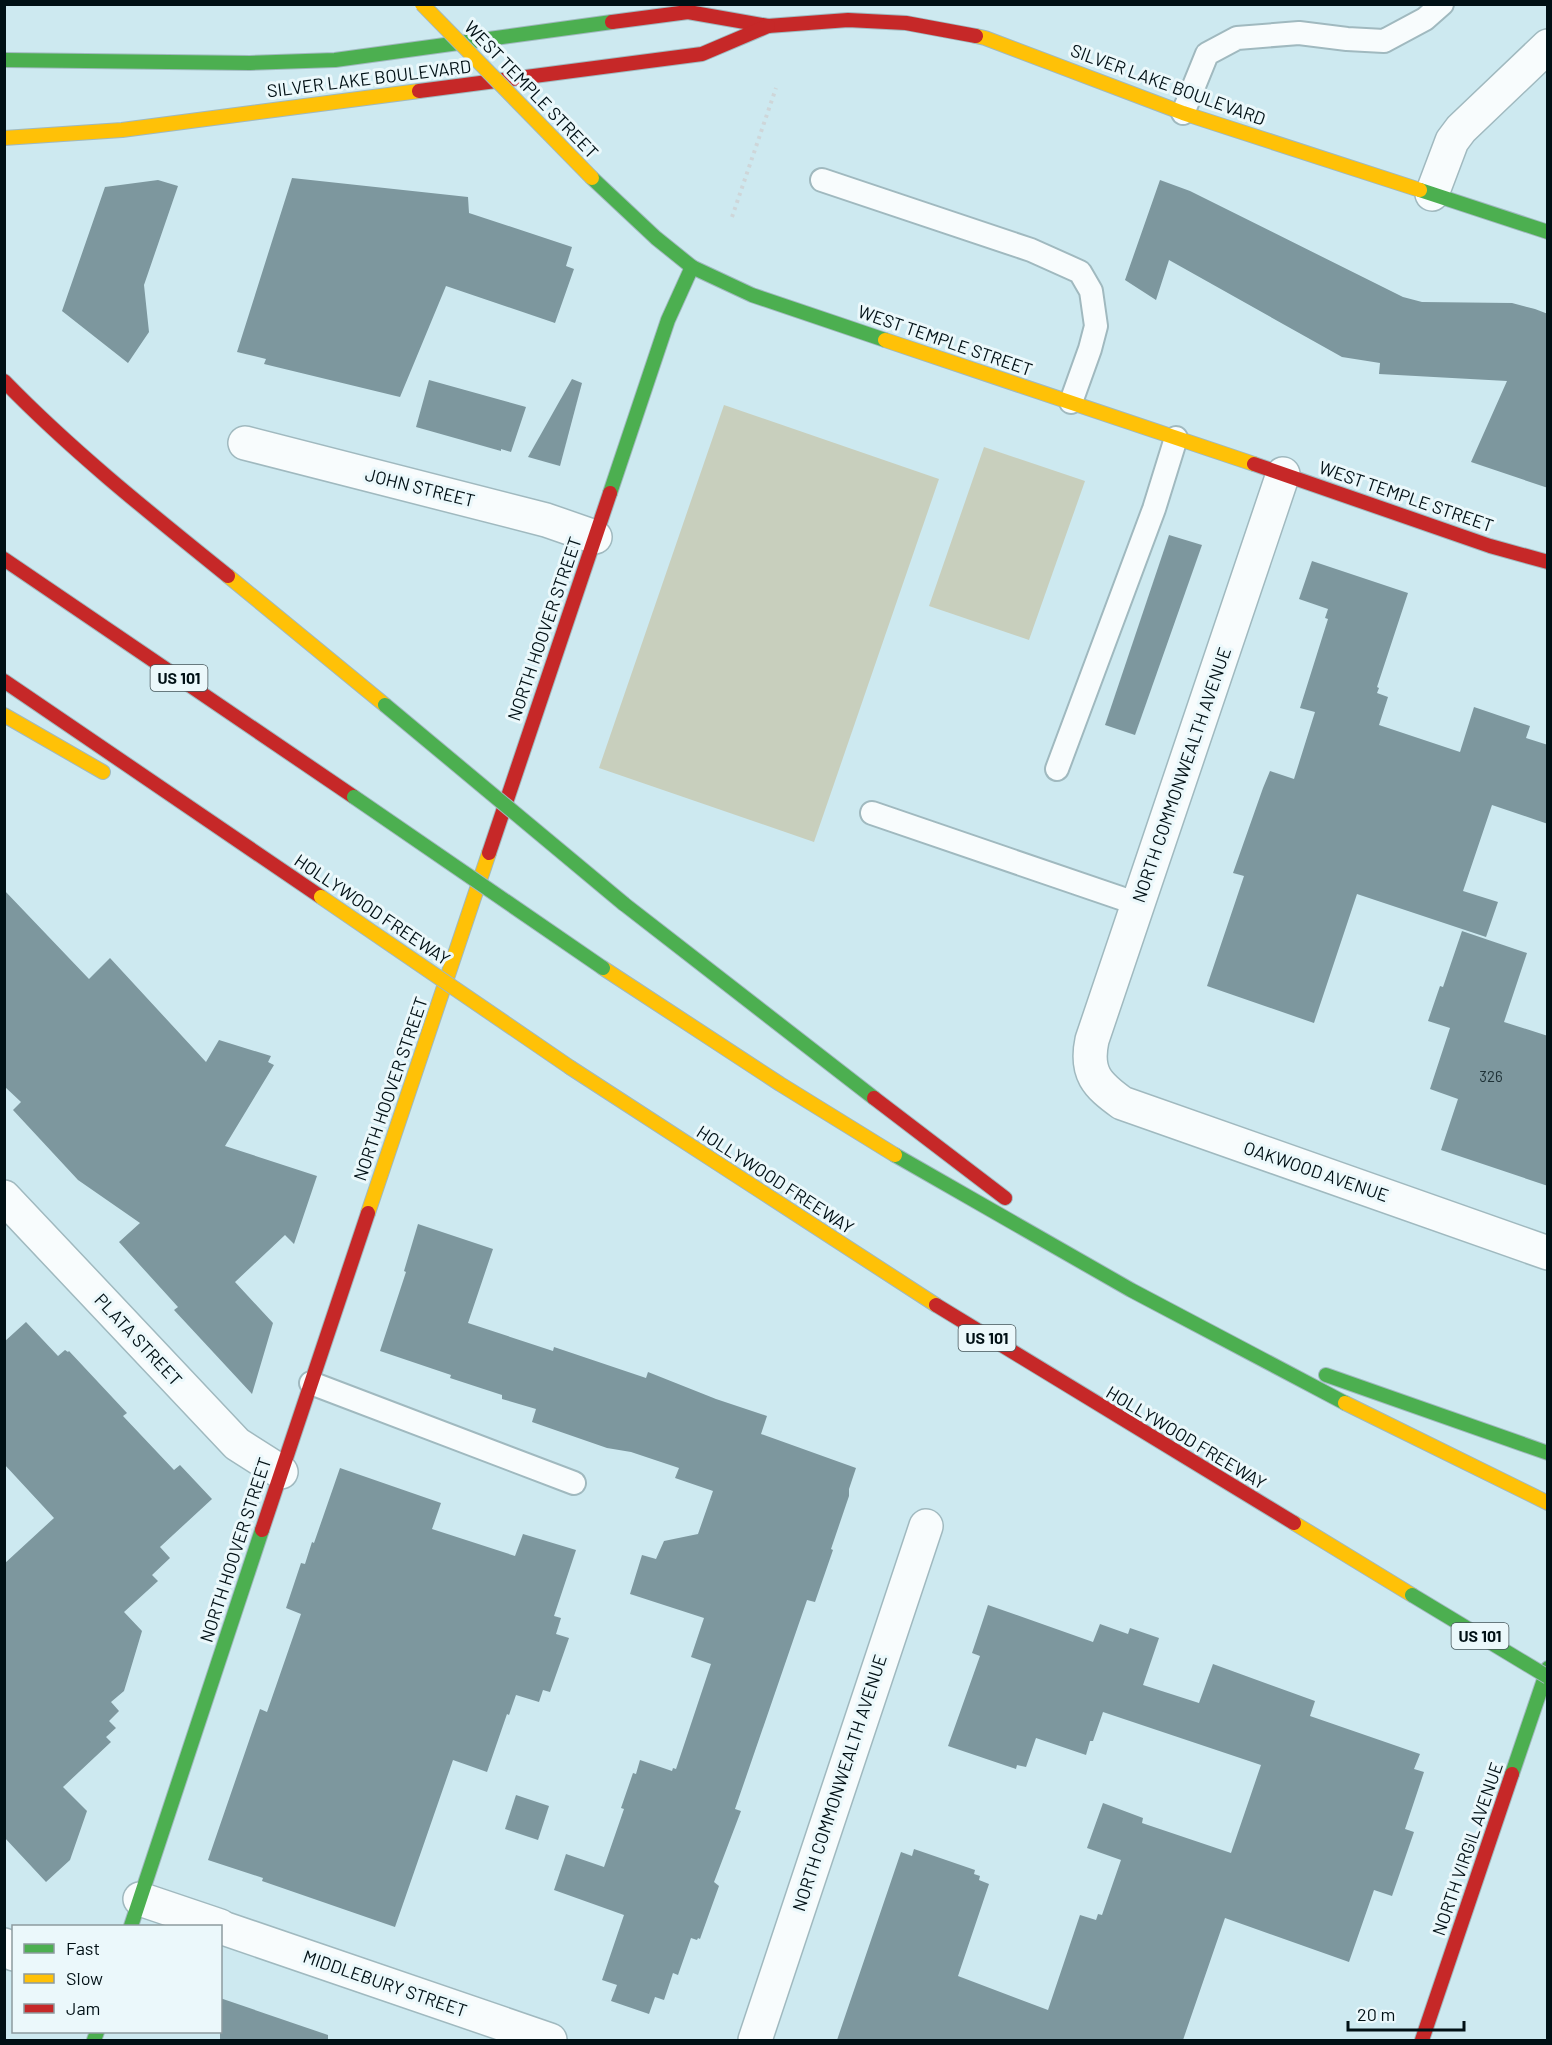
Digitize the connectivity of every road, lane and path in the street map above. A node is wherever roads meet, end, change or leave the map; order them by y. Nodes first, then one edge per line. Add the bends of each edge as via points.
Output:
1 (422, 4) edge
2 (1442, 4) edge
3 (767, 20) junction
4 (1548, 46) edge
5 (4, 60) edge
6 (776, 88) dead end
7 (1183, 112) junction
8 (4, 138) edge
9 (822, 180) dead end
10 (1432, 194) junction
11 (732, 217) dead end
12 (1548, 232) edge
13 (693, 267) junction
14 (4, 381) edge
15 (1071, 402) junction
16 (1176, 438) junction
17 (245, 443) dead end
18 (1283, 474) junction
19 (595, 537) junction
20 (1490, 546) junction
21 (4, 559) edge
22 (1548, 562) edge
23 (1528, 571) dead end
24 (4, 681) edge
25 (4, 715) edge
26 (1057, 769) dead end
27 (117, 780) dead end
28 (168, 809) dead end
29 (872, 813) dead end
30 (321, 897) junction
31 (1138, 904) junction
32 (1093, 1077) joint
33 (4, 1197) edge
34 (1548, 1253) edge
35 (1114, 1281) junction
36 (1221, 1339) junction
37 (312, 1383) junction
38 (1548, 1453) edge
39 (281, 1472) junction
40 (574, 1483) dead end
41 (1548, 1503) edge
42 (926, 1526) dead end
43 (1548, 1668) edge
44 (1548, 1677) edge
45 (135, 1913) edge
46 (208, 1925) edge
47 (222, 1928) edge
48 (550, 2040) edge
49 (755, 2040) edge
50 (1422, 2040) edge

1 - 13 main road, WEST TEMPLE STREET, bridge via 592,178
2 - 7 lane via 1425,19 1384,41 1299,33 1237,38 1207,54
3 - 5 main road, SILVER LAKE BOULEVARD via 688,12 335,60 250,63
3 - 7 main road, SILVER LAKE BOULEVARD via 906,23 985,38
3 - 8 main road, SILVER LAKE BOULEVARD via 702,54 122,130
4 - 10 street via 1461,129 1452,141
6 - 11 path
7 - 10 main road, SILVER LAKE BOULEVARD
9 - 15 lane via 1030,250 1080,272 1091,291 1096,326
10 - 12 main road, SILVER LAKE BOULEVARD
13 - 15 main road, WEST TEMPLE STREET via 752,295
13 - 19 main road, NORTH HOOVER STREET via 668,320
14 - 35 main road, bridge via 115,484 624,904
15 - 16 main road, WEST TEMPLE STREET
16 - 18 main road, WEST TEMPLE STREET
16 - 26 lane via 1154,509
17 - 19 street, JOHN STREET via 546,520
18 - 20 main road, WEST TEMPLE STREET
18 - 31 street, NORTH COMMONWEALTH AVENUE
19 - 37 main road, NORTH HOOVER STREET
20 - 22 main road, WEST TEMPLE STREET
20 - 23 main road
21 - 35 main road, US 101, bridge via 746,1062 877,1144
24 - 30 main road, HOLLYWOOD FREEWAY / US 101
25 - 27 main road
28 - 30 main road
29 - 31 lane
30 - 44 main road, HOLLYWOOD FREEWAY / US 101, bridge via 571,1068 980,1334
31 - 32 street, NORTH COMMONWEALTH AVENUE via 1092,1040 1089,1056
32 - 34 street, OAKWOOD AVENUE via 1122,1103
33 - 39 street, PLATA STREET via 237,1444
35 - 36 main road, US 101
36 - 38 main road
36 - 41 main road, US 101
37 - 39 main road, NORTH HOOVER STREET
37 - 40 lane
39 - 45 main road, NORTH HOOVER STREET
42 - 49 street, NORTH COMMONWEALTH AVENUE
43 - 50 main road, NORTH VIRGIL AVENUE
45 - 46 street, MIDDLEBURY STREET
47 - 48 street, MIDDLEBURY STREET

